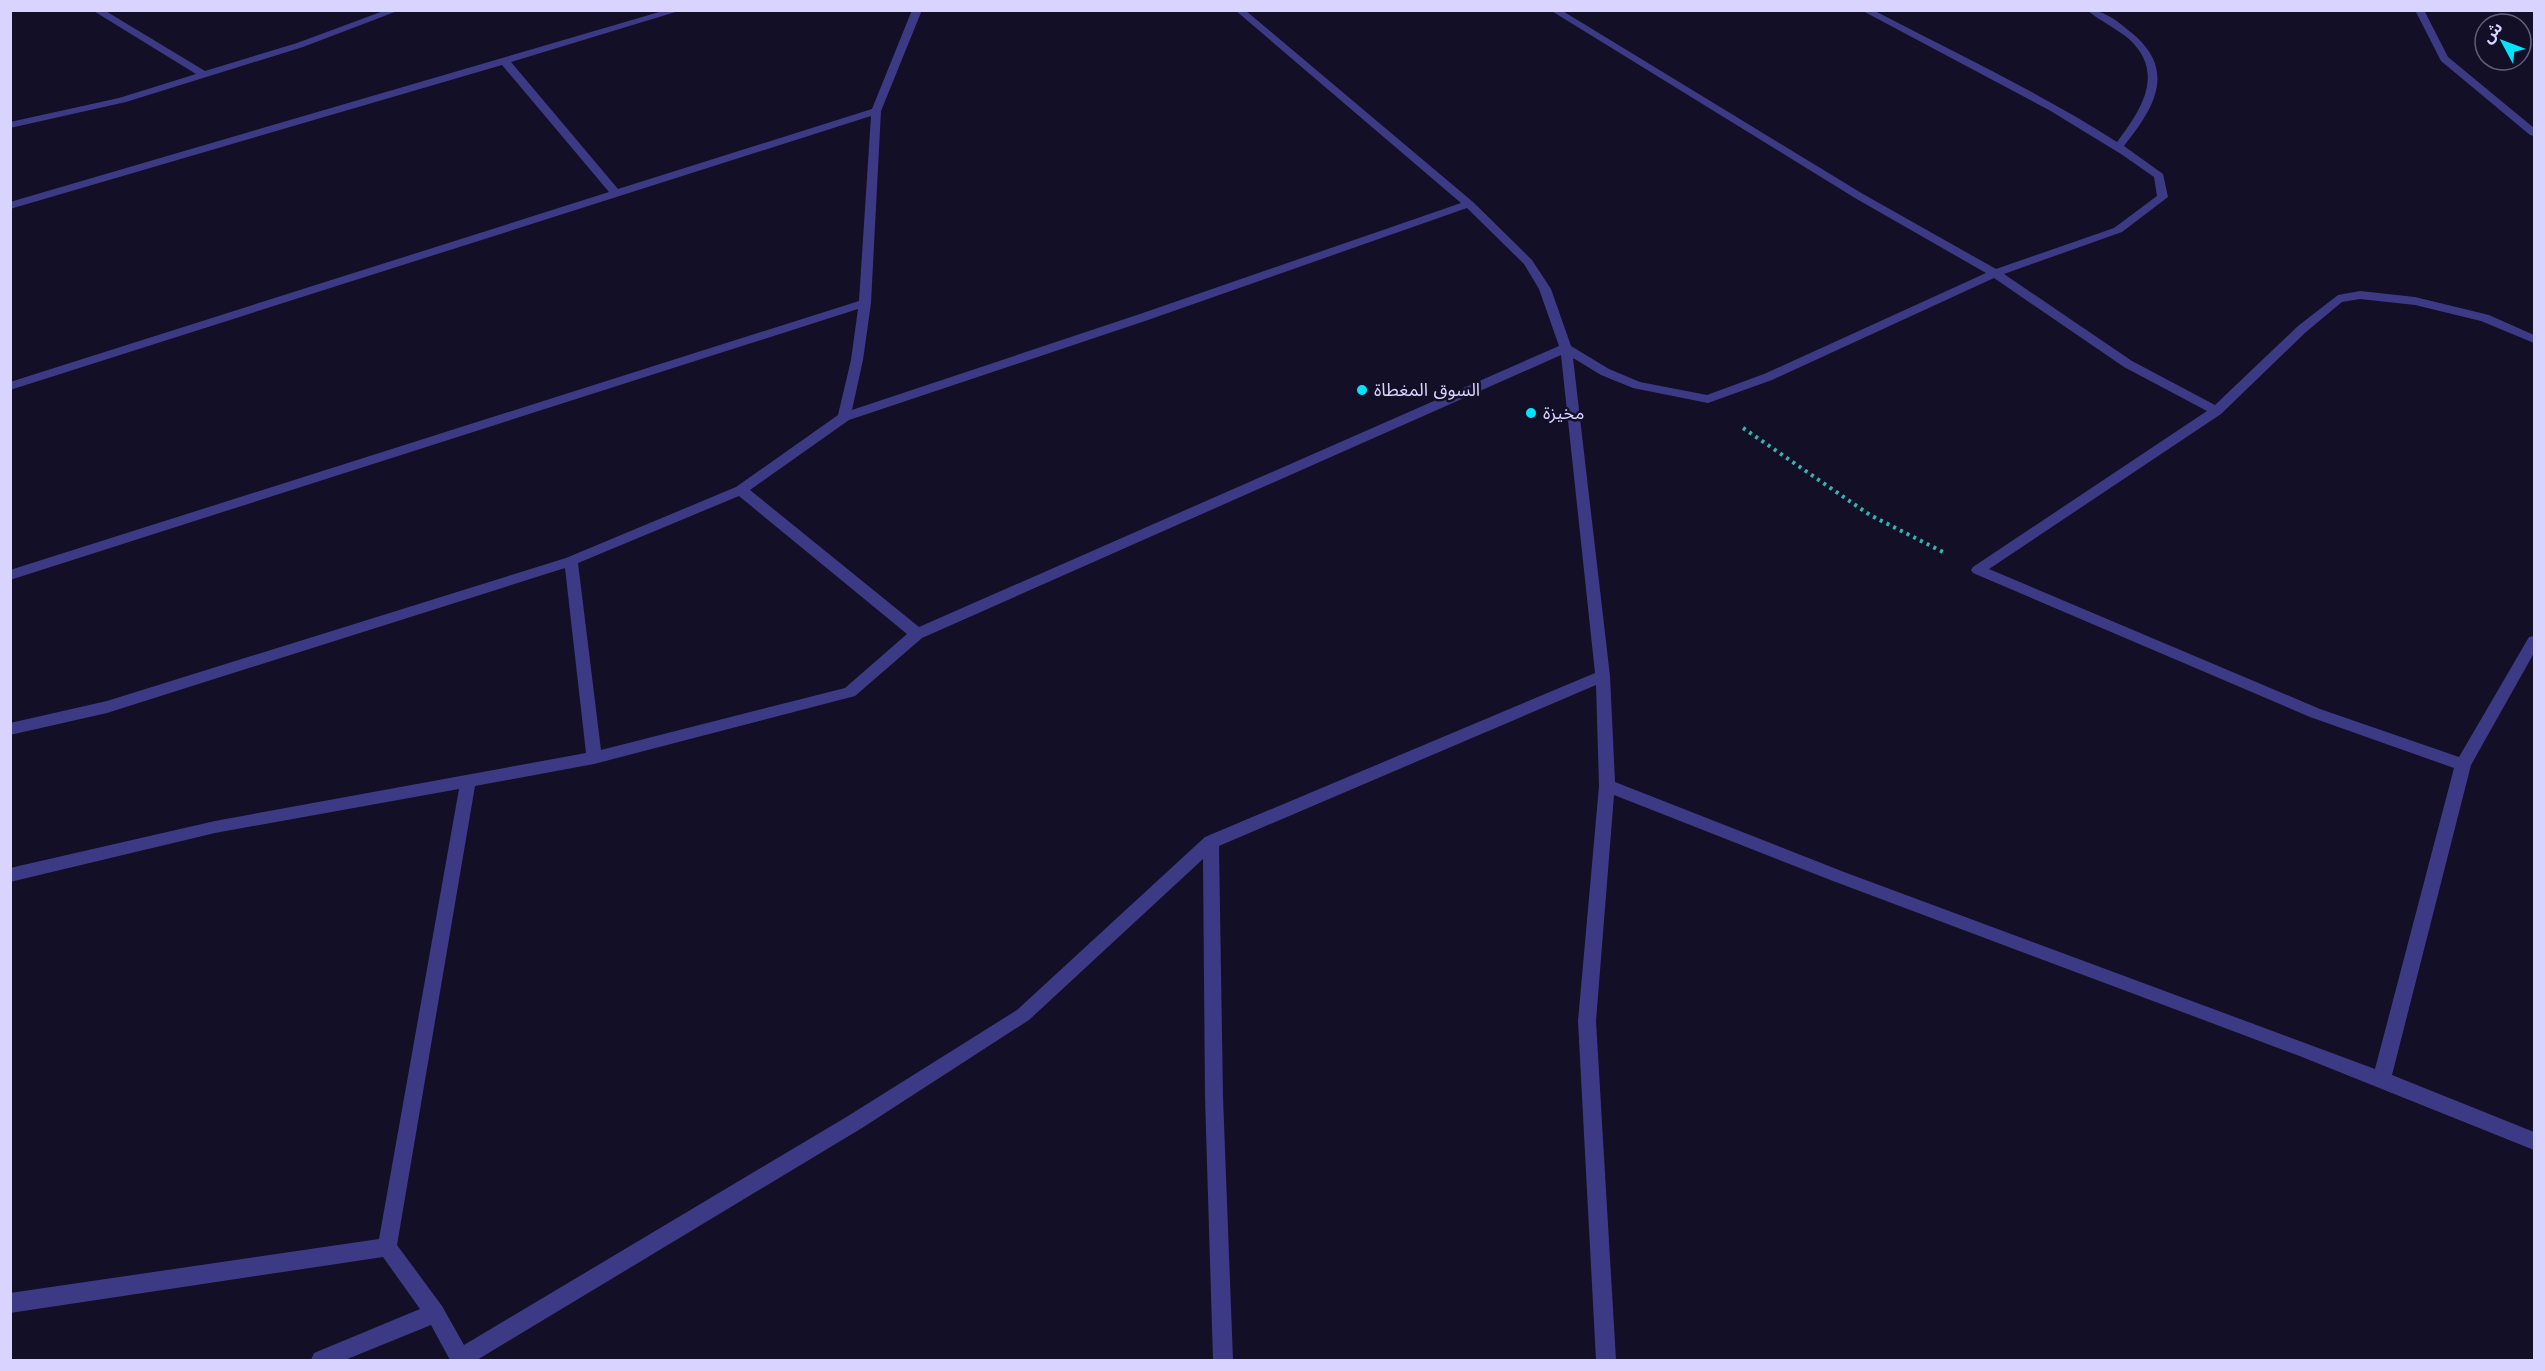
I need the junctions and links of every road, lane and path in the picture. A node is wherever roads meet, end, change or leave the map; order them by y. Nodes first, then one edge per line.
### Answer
1 (96, 10) edge
2 (396, 10) edge
3 (678, 10) edge
4 (917, 10) edge
5 (1239, 10) edge
6 (1554, 10) edge
7 (1865, 10) edge
8 (2091, 10) edge
9 (2419, 10) edge
10 (506, 63) junction
11 (205, 75) junction
12 (876, 111) junction
13 (10, 125) edge
14 (2535, 132) edge
15 (2119, 146) junction
16 (616, 194) junction
17 (1469, 204) junction
18 (10, 206) edge
19 (1995, 273) junction
20 (865, 303) junction
21 (2535, 339) edge
22 (1566, 348) junction
23 (10, 386) edge
24 (1708, 399) junction
25 (2216, 411) junction
26 (844, 417) junction
27 (741, 490) junction
28 (571, 561) junction
29 (1978, 570) junction
30 (10, 575) edge
31 (917, 634) junction
32 (2535, 641) edge
33 (2530, 661) edge
34 (1603, 676) junction
35 (10, 729) edge
36 (594, 758) junction
37 (2463, 765) junction
38 (468, 782) junction
39 (1607, 786) junction
40 (1210, 842) junction
41 (10, 875) edge
42 (2382, 1077) junction
43 (2535, 1141) edge
44 (387, 1247) junction
45 (10, 1303) edge
46 (435, 1313) junction
47 (321, 1360) edge
48 (460, 1360) edge
49 (1223, 1360) edge
50 (1606, 1360) edge

1 - 11 street
2 - 11 street
3 - 10 street
4 - 12 street
5 - 17 street
6 - 19 street
7 - 15 street
8 - 15 street
9 - 14 street
10 - 16 street
10 - 18 street
11 - 13 street
12 - 16 street
12 - 20 street
15 - 19 street
16 - 23 street
17 - 22 street
17 - 26 street
19 - 24 street
19 - 25 street
20 - 26 street
20 - 30 street
21 - 25 street
22 - 24 street
22 - 31 street
22 - 34 street
24 - 29 path
25 - 29 street
26 - 27 street
27 - 28 street
27 - 31 street
28 - 35 street
28 - 36 street
29 - 37 street
31 - 36 street
32 - 33 street
33 - 37 street
34 - 39 street
34 - 40 street
36 - 38 street
37 - 42 street
38 - 41 street
38 - 44 street
39 - 42 street
39 - 50 street
40 - 48 street
40 - 49 street
42 - 43 street
44 - 45 street
44 - 46 street
46 - 47 street
46 - 48 street

